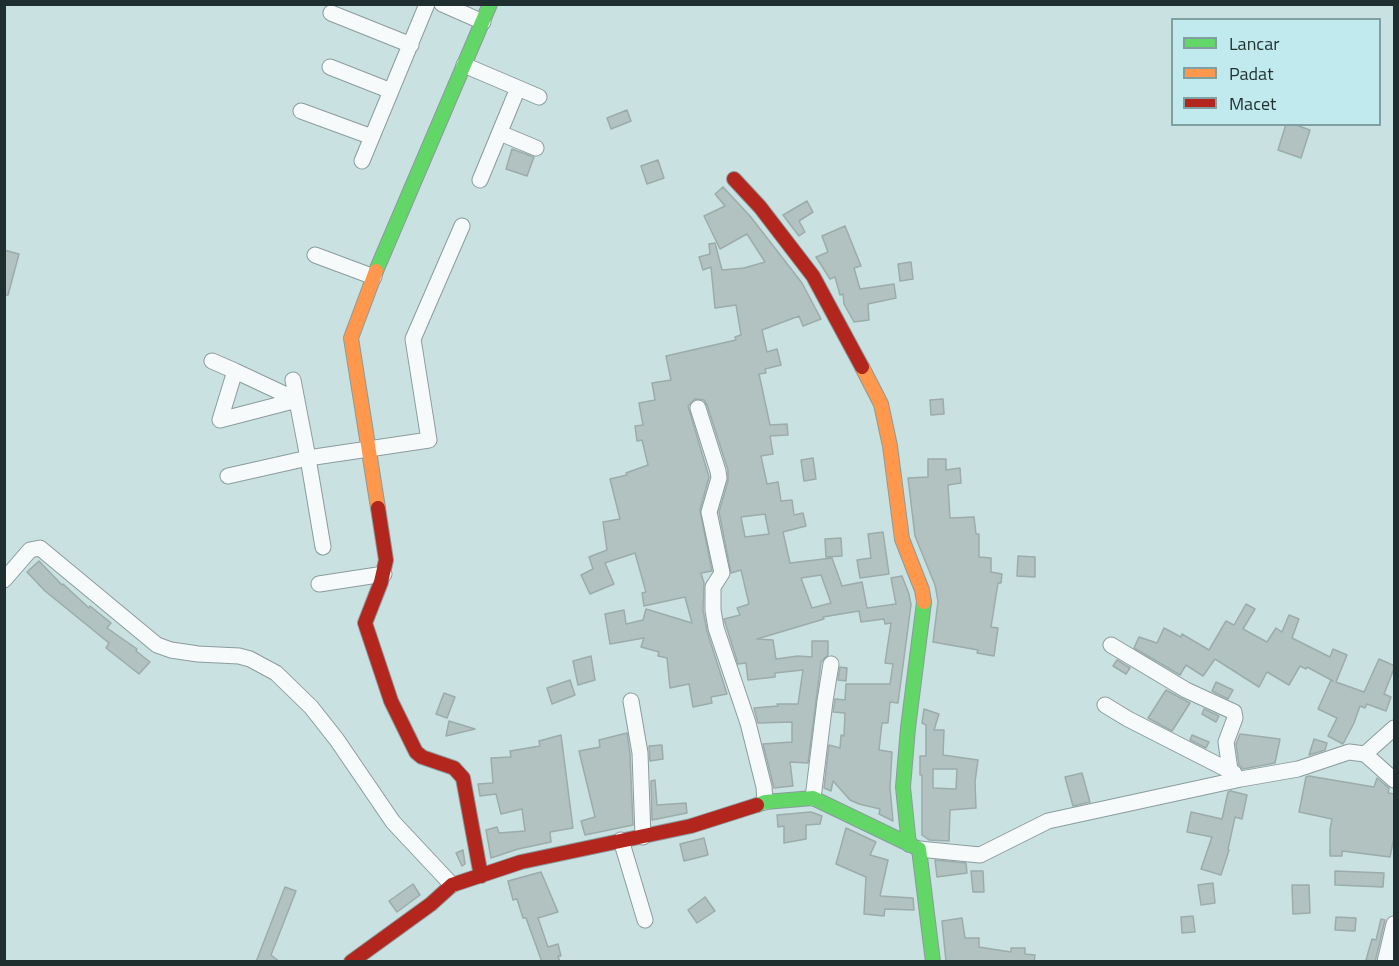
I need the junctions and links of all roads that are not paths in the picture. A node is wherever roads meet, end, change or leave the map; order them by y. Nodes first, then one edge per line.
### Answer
1 (427, 4) edge
2 (442, 4) edge
3 (490, 4) edge
4 (331, 13) dead end
5 (483, 21) junction
6 (411, 45) junction
7 (465, 65) junction
8 (330, 67) dead end
9 (518, 88) junction
10 (391, 91) junction
11 (539, 97) dead end
12 (302, 111) dead end
13 (500, 133) junction
14 (372, 137) junction
15 (536, 148) dead end
16 (362, 161) dead end
17 (734, 179) dead end
18 (480, 180) dead end
19 (462, 226) dead end
20 (315, 255) dead end
21 (374, 277) junction
22 (212, 361) dead end
23 (235, 371) junction
24 (293, 380) dead end
25 (297, 400) junction
26 (698, 408) dead end
27 (369, 449) junction
28 (308, 458) junction
29 (228, 476) dead end
30 (323, 547) dead end
31 (384, 574) junction
32 (4, 580) edge
33 (319, 584) dead end
34 (1111, 645) dead end
35 (831, 664) dead end
36 (631, 701) dead end
37 (1105, 705) dead end
38 (1395, 728) edge
39 (1365, 754) junction
40 (1235, 774) junction
41 (1395, 780) edge
42 (813, 798) junction
43 (765, 801) junction
44 (644, 837) junction
45 (621, 840) junction
46 (914, 847) junction
47 (481, 876) junction
48 (452, 885) junction
49 (645, 920) dead end
50 (1395, 924) edge
51 (351, 962) edge
52 (933, 962) edge
53 (1385, 962) edge

1 - 6 street
2 - 5 street
3 - 5 street
4 - 6 street
5 - 7 street
6 - 10 street
7 - 9 street
7 - 21 street
8 - 10 street
9 - 11 street
9 - 13 street
10 - 14 street
12 - 14 street
13 - 15 street
13 - 18 street
14 - 16 street
17 - 46 street
19 - 27 street
20 - 21 street
21 - 27 street
22 - 23 street
23 - 25 street
23 - 25 street
24 - 25 street
25 - 28 street
26 - 43 street
27 - 28 street
27 - 31 street
28 - 29 street
28 - 30 street
31 - 33 street
31 - 47 street
32 - 48 street
34 - 40 street
35 - 42 street
36 - 44 street
37 - 40 street
38 - 39 street
39 - 40 street
39 - 41 street
40 - 46 street
42 - 43 street
42 - 46 street
43 - 44 street
44 - 45 street
45 - 47 street
45 - 49 street
46 - 52 street
47 - 48 street
48 - 51 street
50 - 53 street

